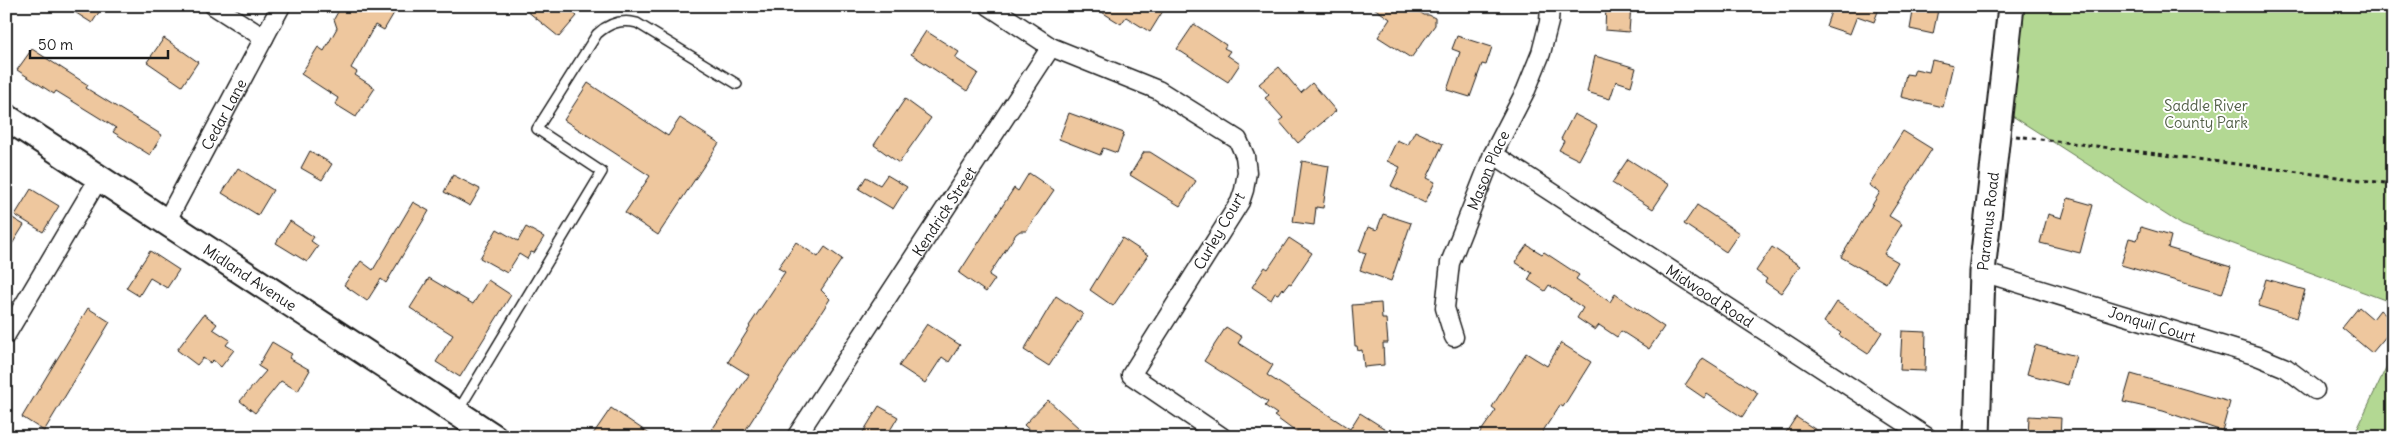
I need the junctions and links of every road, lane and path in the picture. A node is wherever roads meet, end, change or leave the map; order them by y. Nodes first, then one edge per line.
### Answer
1 (214, 6) edge
2 (281, 6) edge
3 (989, 6) edge
4 (1550, 6) edge
5 (2011, 6) edge
6 (264, 38) junction
7 (1051, 47) junction
8 (737, 84) dead end
9 (6, 117) edge
10 (1997, 134) junction
11 (1493, 154) junction
12 (99, 178) junction
13 (2393, 184) edge
14 (166, 222) junction
15 (1982, 272) junction
16 (6, 335) edge
17 (1454, 337) dead end
18 (2314, 390) dead end
19 (457, 412) junction
20 (494, 437) edge
21 (796, 437) edge
22 (1222, 437) edge
23 (1927, 437) edge
24 (1977, 437) edge

1 - 6 street
2 - 6 street, Cedar Lane
3 - 7 street
4 - 11 street, Mason Place
5 - 10 street, Paramus Road
6 - 14 street, Cedar Lane
7 - 21 street, Kendrick Street
7 - 22 street, Curley Court
8 - 19 lane
9 - 12 street, Midland Avenue
10 - 13 path
10 - 15 street, Paramus Road
11 - 17 street, Mason Place
11 - 23 street, Midwood Road
12 - 14 street, Midland Avenue
12 - 16 street
14 - 19 street, Midland Avenue
15 - 18 street, Jonquil Court
15 - 24 street, Paramus Road
19 - 20 street, Midland Avenue

